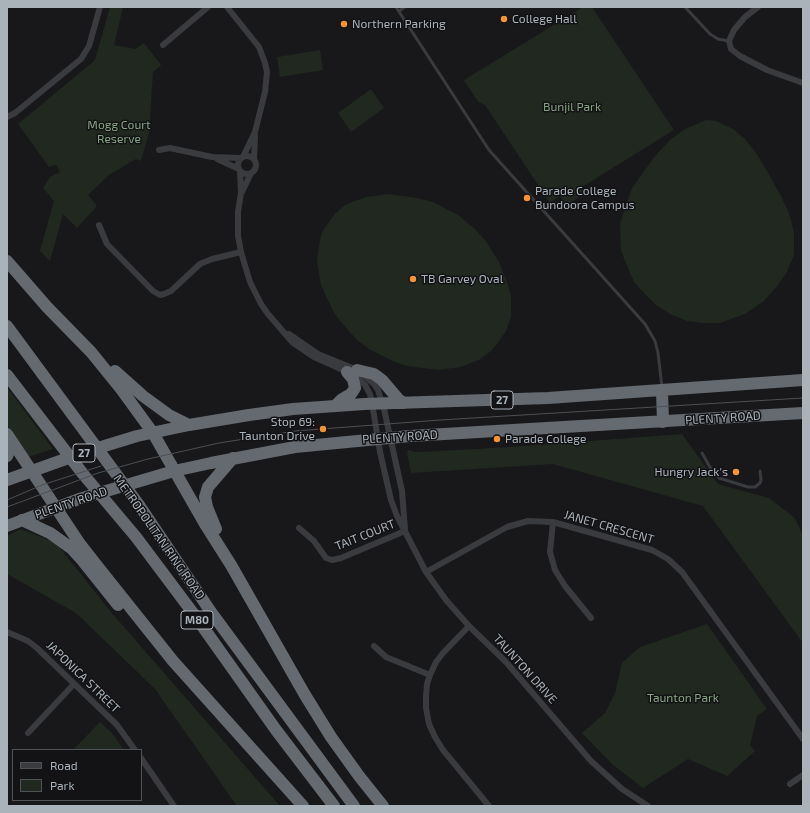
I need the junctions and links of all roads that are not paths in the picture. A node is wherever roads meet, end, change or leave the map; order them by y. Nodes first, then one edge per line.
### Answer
1 (100, 7) edge
2 (208, 7) edge
3 (227, 7) edge
4 (396, 7) edge
5 (405, 7) edge
6 (685, 7) edge
7 (758, 7) edge
8 (399, 11) junction
9 (729, 41) junction
10 (163, 45) dead end
11 (803, 83) edge
12 (7, 117) edge
13 (255, 132) junction
14 (159, 150) dead end
15 (212, 157) junction
16 (242, 158) junction
17 (254, 159) junction
18 (239, 170) junction
19 (251, 174) junction
20 (241, 193) junction
21 (99, 225) dead end
22 (241, 252) junction
23 (7, 261) edge
24 (47, 307) junction
25 (7, 326) edge
26 (280, 328) junction
27 (352, 371) junction
28 (7, 375) edge
29 (803, 380) edge
30 (662, 391) junction
31 (377, 403) junction
32 (404, 403) junction
33 (335, 406) junction
34 (803, 413) edge
35 (663, 422) junction
36 (189, 425) junction
37 (153, 433) junction
38 (384, 438) junction
39 (10, 439) edge
40 (702, 453) dead end
41 (7, 456) edge
42 (233, 458) junction
43 (28, 465) junction
44 (760, 471) dead end
45 (178, 476) junction
46 (7, 480) edge
47 (59, 512) junction
48 (22, 520) junction
49 (553, 522) junction
50 (7, 526) edge
51 (299, 528) dead end
52 (405, 531) junction
53 (231, 565) junction
54 (426, 572) junction
55 (591, 618) dead end
56 (469, 626) junction
57 (7, 632) edge
58 (374, 646) dead end
59 (173, 661) junction
60 (430, 675) junction
61 (74, 684) junction
62 (28, 733) dead end
63 (803, 739) edge
64 (134, 749) edge
65 (142, 759) edge
66 (803, 775) edge
67 (790, 784) dead end
68 (174, 806) edge
69 (303, 806) edge
70 (334, 806) edge
71 (354, 806) edge
72 (383, 806) edge
73 (490, 806) edge
74 (648, 806) edge

1 - 12 street
2 - 10 street
3 - 13 street
4 - 8 lane
5 - 8 lane
6 - 9 lane
7 - 9 street
8 - 30 lane
9 - 11 street
13 - 16 street
13 - 17 street
14 - 15 street
15 - 16 street
15 - 18 street
16 - 17 street
16 - 18 street
17 - 19 street
18 - 19 street
18 - 20 street
19 - 20 street
20 - 22 street
21 - 22 street
22 - 26 street
23 - 24 highway
24 - 36 highway
24 - 37 highway
25 - 71 highway, METROPOLITAN RING ROAD / M80
26 - 27 street
26 - 27 street
27 - 31 street
27 - 31 street
27 - 32 highway
27 - 33 highway
28 - 70 highway, METROPOLITAN RING ROAD / M80
29 - 30 highway, 27
30 - 32 highway, 27
30 - 35 highway
31 - 32 highway, 27
31 - 33 highway, 27
31 - 38 street
31 - 38 street
33 - 36 highway, 27
34 - 35 highway, PLENTY ROAD
35 - 38 highway, PLENTY ROAD
36 - 37 highway, 27
37 - 43 highway, 27
37 - 45 highway
38 - 42 highway, PLENTY ROAD
38 - 52 street, TAUNTON DRIVE
38 - 52 street, TAUNTON DRIVE
39 - 41 highway
39 - 43 highway
40 - 44 lane
42 - 45 highway, PLENTY ROAD
42 - 53 highway
43 - 46 highway, 27
43 - 47 highway
45 - 47 highway, PLENTY ROAD
45 - 53 highway
47 - 48 highway, PLENTY ROAD
47 - 59 highway
48 - 50 highway, PLENTY ROAD
48 - 59 highway
49 - 54 street, JANET CRESCENT
49 - 55 street
49 - 63 street, JANET CRESCENT
51 - 52 street, TAIT COURT
52 - 54 street, TAUNTON DRIVE
53 - 72 highway
54 - 56 street, TAUNTON DRIVE
56 - 60 street
56 - 74 street, TAUNTON DRIVE
57 - 61 street, JAPONICA STREET
58 - 60 street
59 - 69 highway
60 - 73 street
61 - 62 street
61 - 64 street, JAPONICA STREET
65 - 68 street
66 - 67 street

